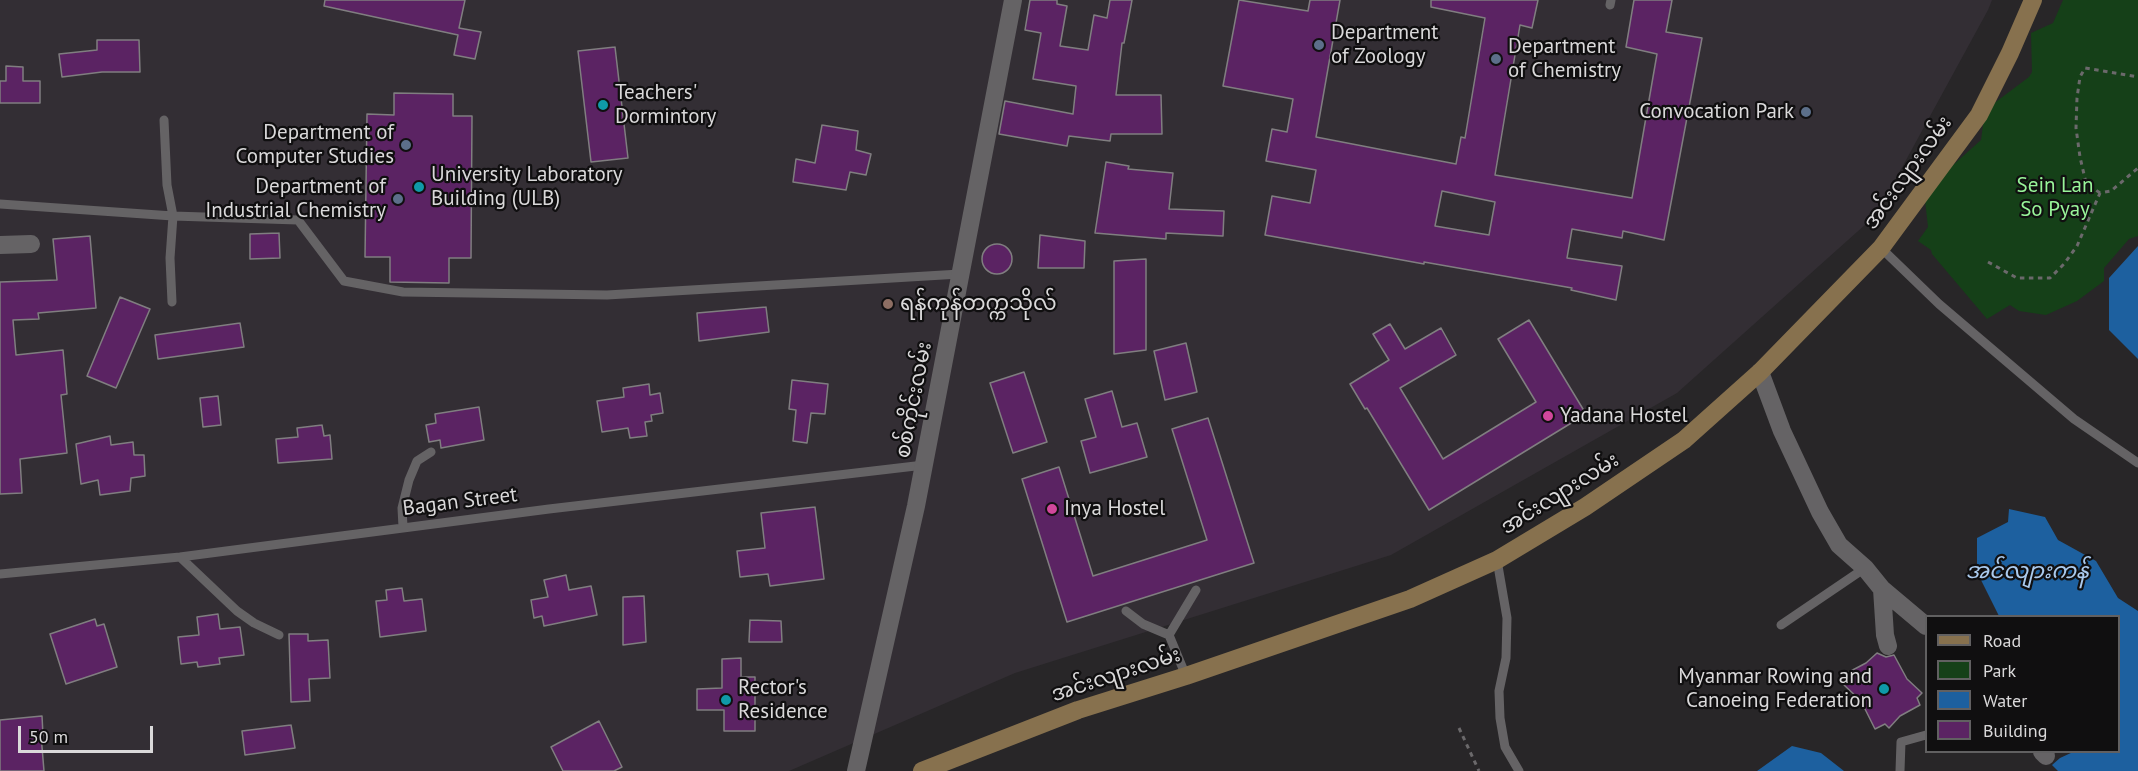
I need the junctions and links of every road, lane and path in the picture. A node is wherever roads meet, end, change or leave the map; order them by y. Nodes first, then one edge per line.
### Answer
1 (1012, 0) edge
2 (2032, 0) edge
3 (2138, 77) edge
4 (164, 120) dead end
5 (2138, 168) edge
6 (2100, 194) junction
7 (0, 204) edge
8 (173, 216) junction
9 (31, 244) dead end
10 (0, 245) edge
11 (1881, 248) junction
12 (1988, 262) dead end
13 (960, 274) junction
14 (172, 302) dead end
15 (1760, 372) junction
16 (431, 452) dead end
17 (2138, 463) edge
18 (924, 465) junction
19 (403, 527) junction
20 (180, 557) junction
21 (1497, 560) junction
22 (1865, 568) junction
23 (0, 574) edge
24 (1882, 589) junction
25 (1196, 590) dead end
26 (1126, 611) dead end
27 (1780, 625) dead end
28 (1925, 625) edge
29 (279, 634) dead end
30 (1169, 635) junction
31 (1888, 646) dead end
32 (1186, 676) junction
33 (1459, 728) dead end
34 (1925, 735) edge
35 (856, 771) edge
36 (922, 771) edge
37 (1479, 771) edge
38 (1519, 771) edge
39 (1900, 771) edge

1 - 13 street, စစ်ကိုင်းလမ်း
2 - 11 main road, အင်းလျားလမ်း
3 - 6 path
4 - 8 lane
5 - 6 path
6 - 12 path
7 - 8 lane
8 - 13 lane
8 - 14 lane
9 - 10 street
11 - 15 main road, အင်းလျားလမ်း
11 - 17 lane
13 - 18 street, စစ်ကိုင်းလမ်း
15 - 21 main road, အင်းလျားလမ်း
15 - 22 street
16 - 19 lane
18 - 19 lane, Bagan Street
18 - 35 street, စစ်ကိုင်းလမ်း
19 - 20 lane, Bagan Street
20 - 23 lane, Bagan Street
20 - 29 lane
21 - 32 main road, အင်းလျားလမ်း
21 - 38 lane
22 - 24 street
22 - 27 lane
24 - 28 street
24 - 31 street
25 - 30 lane
26 - 30 lane
30 - 32 lane
32 - 36 main road, အင်းလျားလမ်း
33 - 37 path
34 - 39 lane

